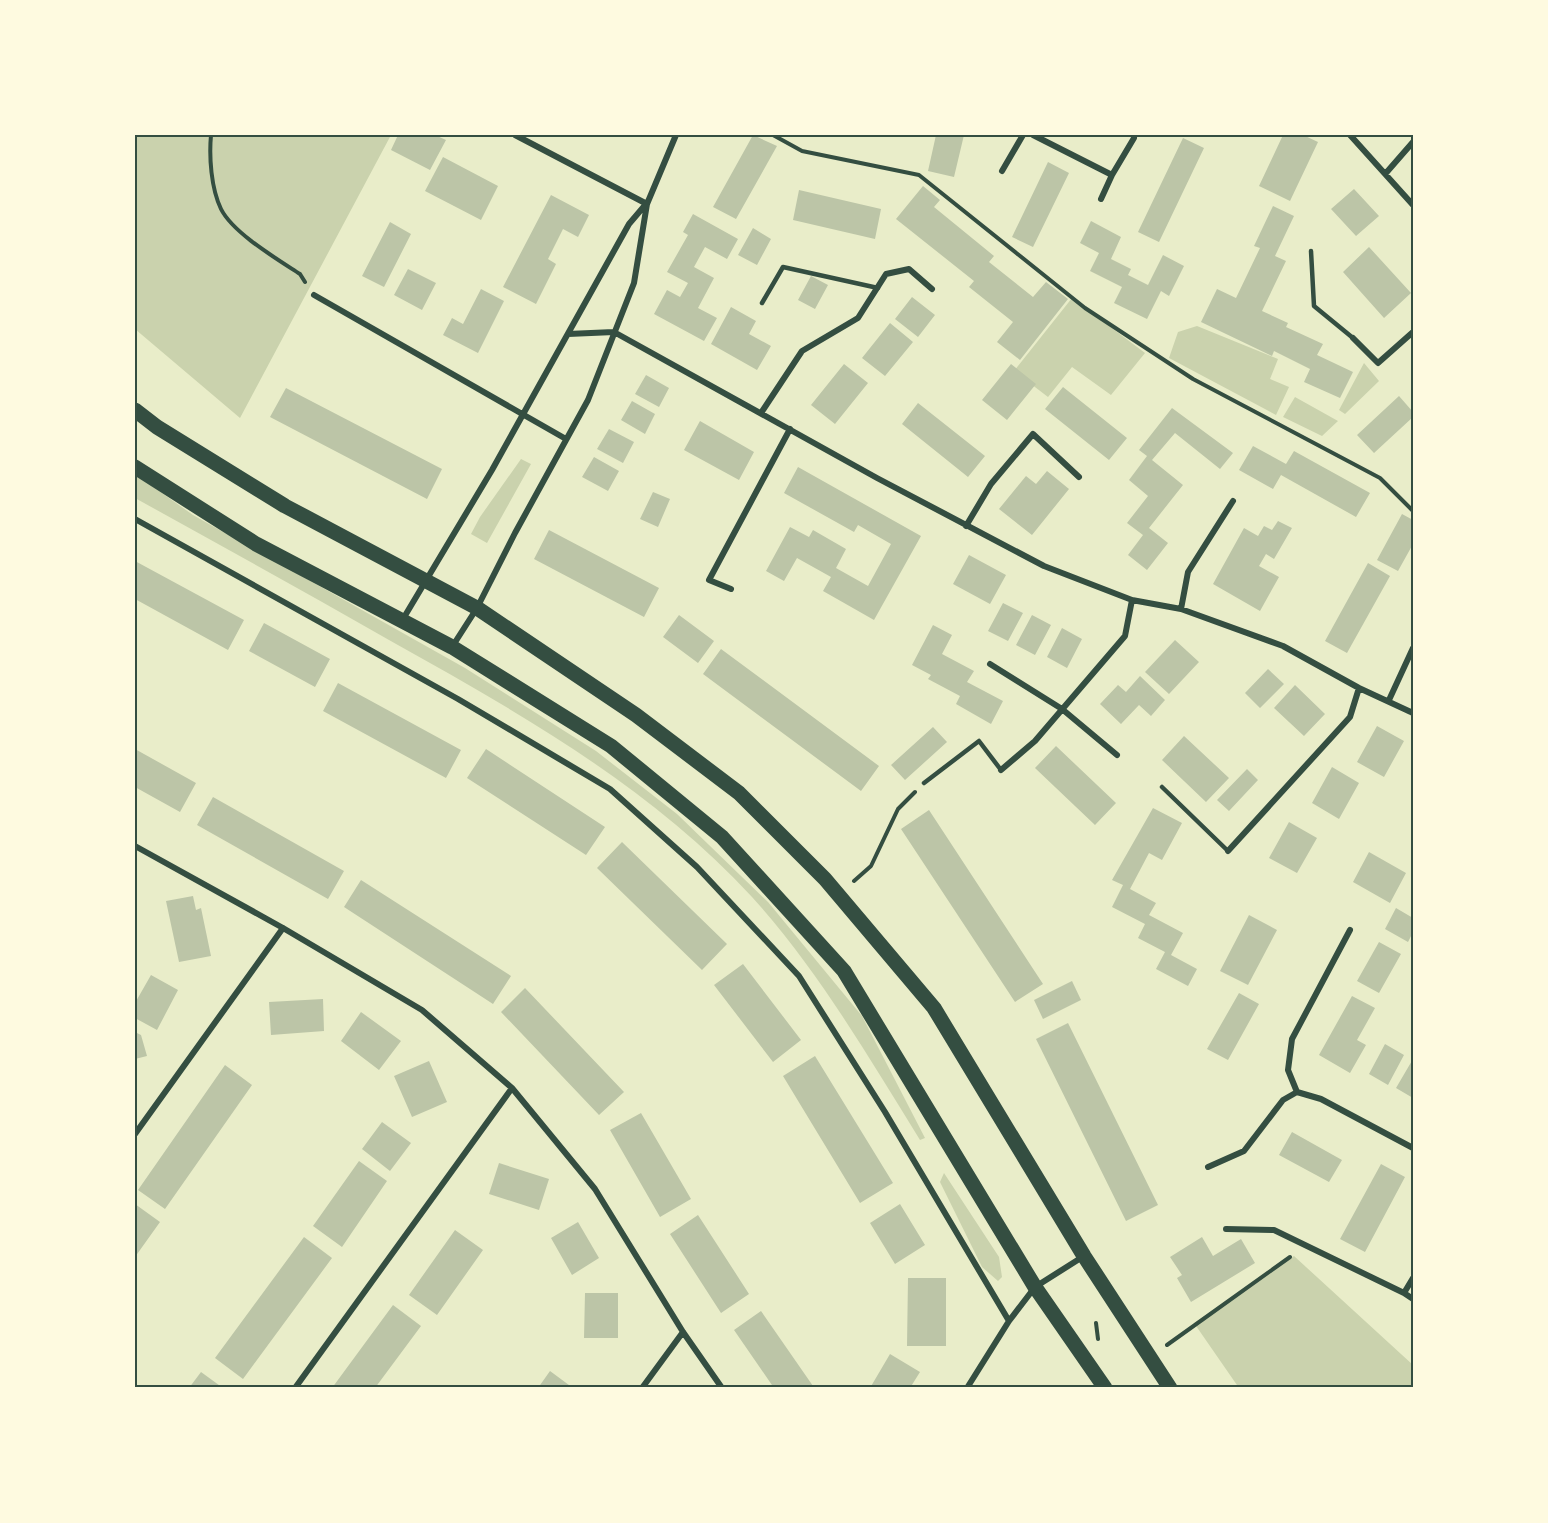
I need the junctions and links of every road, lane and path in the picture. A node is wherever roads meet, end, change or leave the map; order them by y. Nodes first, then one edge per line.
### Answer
1 (211, 135) edge
2 (515, 135) edge
3 (676, 135) edge
4 (773, 135) edge
5 (1023, 135) edge
6 (1033, 135) edge
7 (1350, 135) edge
8 (1134, 138) dead end
9 (1413, 142) edge
10 (1002, 171) dead end
11 (1386, 173) junction
12 (1112, 175) junction
13 (1101, 199) dead end
14 (647, 204) junction
15 (1413, 205) edge
16 (1311, 251) dead end
17 (878, 288) junction
18 (932, 290) dead end
19 (314, 296) joint
20 (762, 303) dead end
21 (614, 332) junction
22 (1413, 332) edge
23 (568, 334) junction
24 (1353, 338) joint
25 (135, 410) edge
26 (761, 413) junction
27 (523, 414) junction
28 (790, 429) junction
29 (566, 439) junction
30 (135, 467) edge
31 (1079, 477) dead end
32 (1233, 501) dead end
33 (1413, 511) edge
34 (135, 519) edge
35 (966, 526) junction
36 (424, 580) junction
37 (731, 589) dead end
38 (1132, 600) junction
39 (477, 608) junction
40 (1181, 609) junction
41 (402, 622) junction
42 (452, 647) junction
43 (1413, 648) edge
44 (990, 664) dead end
45 (1359, 688) junction
46 (1389, 700) junction
47 (1062, 709) junction
48 (1413, 713) edge
49 (1117, 755) dead end
50 (1001, 770) joint
51 (924, 783) joint
52 (1162, 787) dead end
53 (135, 846) edge
54 (1228, 851) joint
55 (838, 895) junction
56 (283, 928) junction
57 (1350, 930) dead end
58 (512, 1088) junction
59 (1297, 1092) junction
60 (135, 1134) edge
61 (1413, 1148) edge
62 (1208, 1167) dead end
63 (1226, 1229) dead end
64 (1305, 1245) junction
65 (1084, 1256) junction
66 (1413, 1278) edge
67 (1035, 1287) junction
68 (1404, 1293) junction
69 (1413, 1299) edge
70 (1009, 1321) junction
71 (1096, 1323) dead end
72 (683, 1332) junction
73 (1098, 1339) dead end
74 (1149, 1357) junction
75 (295, 1388) edge
76 (642, 1388) edge
77 (722, 1388) edge
78 (967, 1388) edge
79 (1105, 1388) edge
80 (1170, 1388) edge

1 - 19 path
2 - 14 street
3 - 14 street
4 - 33 path
5 - 10 street
6 - 12 street
7 - 11 street
8 - 12 street
9 - 11 street
11 - 15 street
12 - 13 street
14 - 21 street
14 - 23 street
16 - 24 lane
17 - 18 street
17 - 20 lane
17 - 26 street
19 - 27 street
21 - 23 street
21 - 26 street
21 - 29 street
22 - 24 street
23 - 27 street
25 - 36 main road
26 - 28 street
27 - 29 street
27 - 36 street
28 - 35 street
28 - 37 street
29 - 39 street
30 - 41 main road
31 - 35 street
32 - 40 street
34 - 70 street
35 - 38 street
36 - 39 main road
36 - 41 street
38 - 40 street
38 - 47 street
39 - 42 street
39 - 55 main road
40 - 45 street
41 - 42 main road
42 - 67 main road
43 - 46 street
44 - 47 street
45 - 46 street
45 - 54 street
46 - 48 street
47 - 49 street
47 - 50 street
50 - 51 lane
51 - 55 path
52 - 54 lane
53 - 56 street
55 - 65 main road
56 - 58 street
56 - 60 street
57 - 59 street
58 - 72 street
58 - 75 street
59 - 61 street
59 - 62 street
63 - 64 street
64 - 68 street
64 - 74 path
65 - 67 street
65 - 74 main road
66 - 68 street
67 - 70 street
67 - 79 main road
68 - 69 street
70 - 78 street
71 - 73 path
72 - 76 street
72 - 77 street
74 - 80 main road

